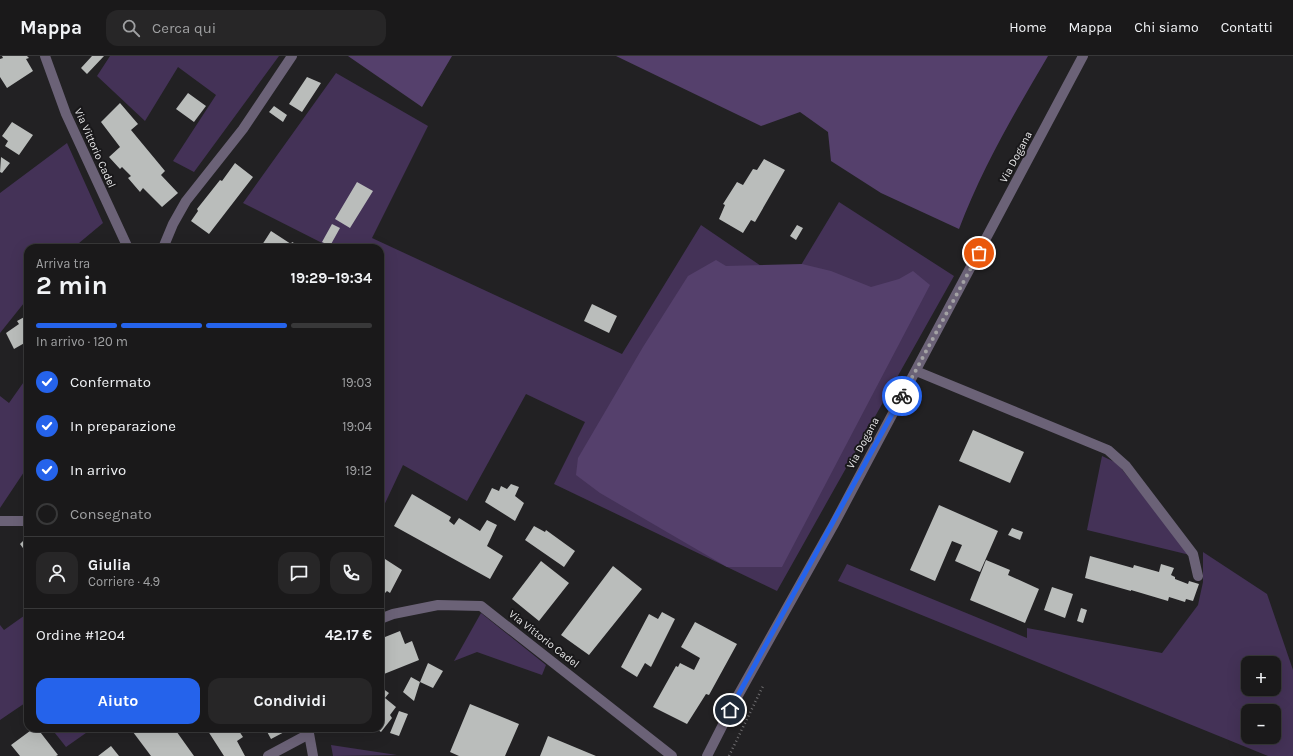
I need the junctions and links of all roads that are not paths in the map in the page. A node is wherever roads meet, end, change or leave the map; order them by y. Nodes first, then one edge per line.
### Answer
1 (45, 56) edge
2 (292, 56) edge
3 (1084, 56) edge
4 (126, 244) edge
5 (165, 244) edge
6 (916, 371) junction
7 (0, 521) edge
8 (24, 521) edge
9 (1198, 576) dead end
10 (384, 617) edge
11 (307, 732) edge
12 (309, 732) edge
13 (268, 756) edge
14 (313, 756) edge
15 (672, 756) edge
16 (707, 756) edge

1 - 4 street, Via Vittorio Cadel
2 - 5 street
3 - 6 street, Via Dogana
6 - 9 street
6 - 16 street, Via Dogana
7 - 8 street
10 - 15 street, Via Vittorio Cadel
11 - 13 street
12 - 14 street

